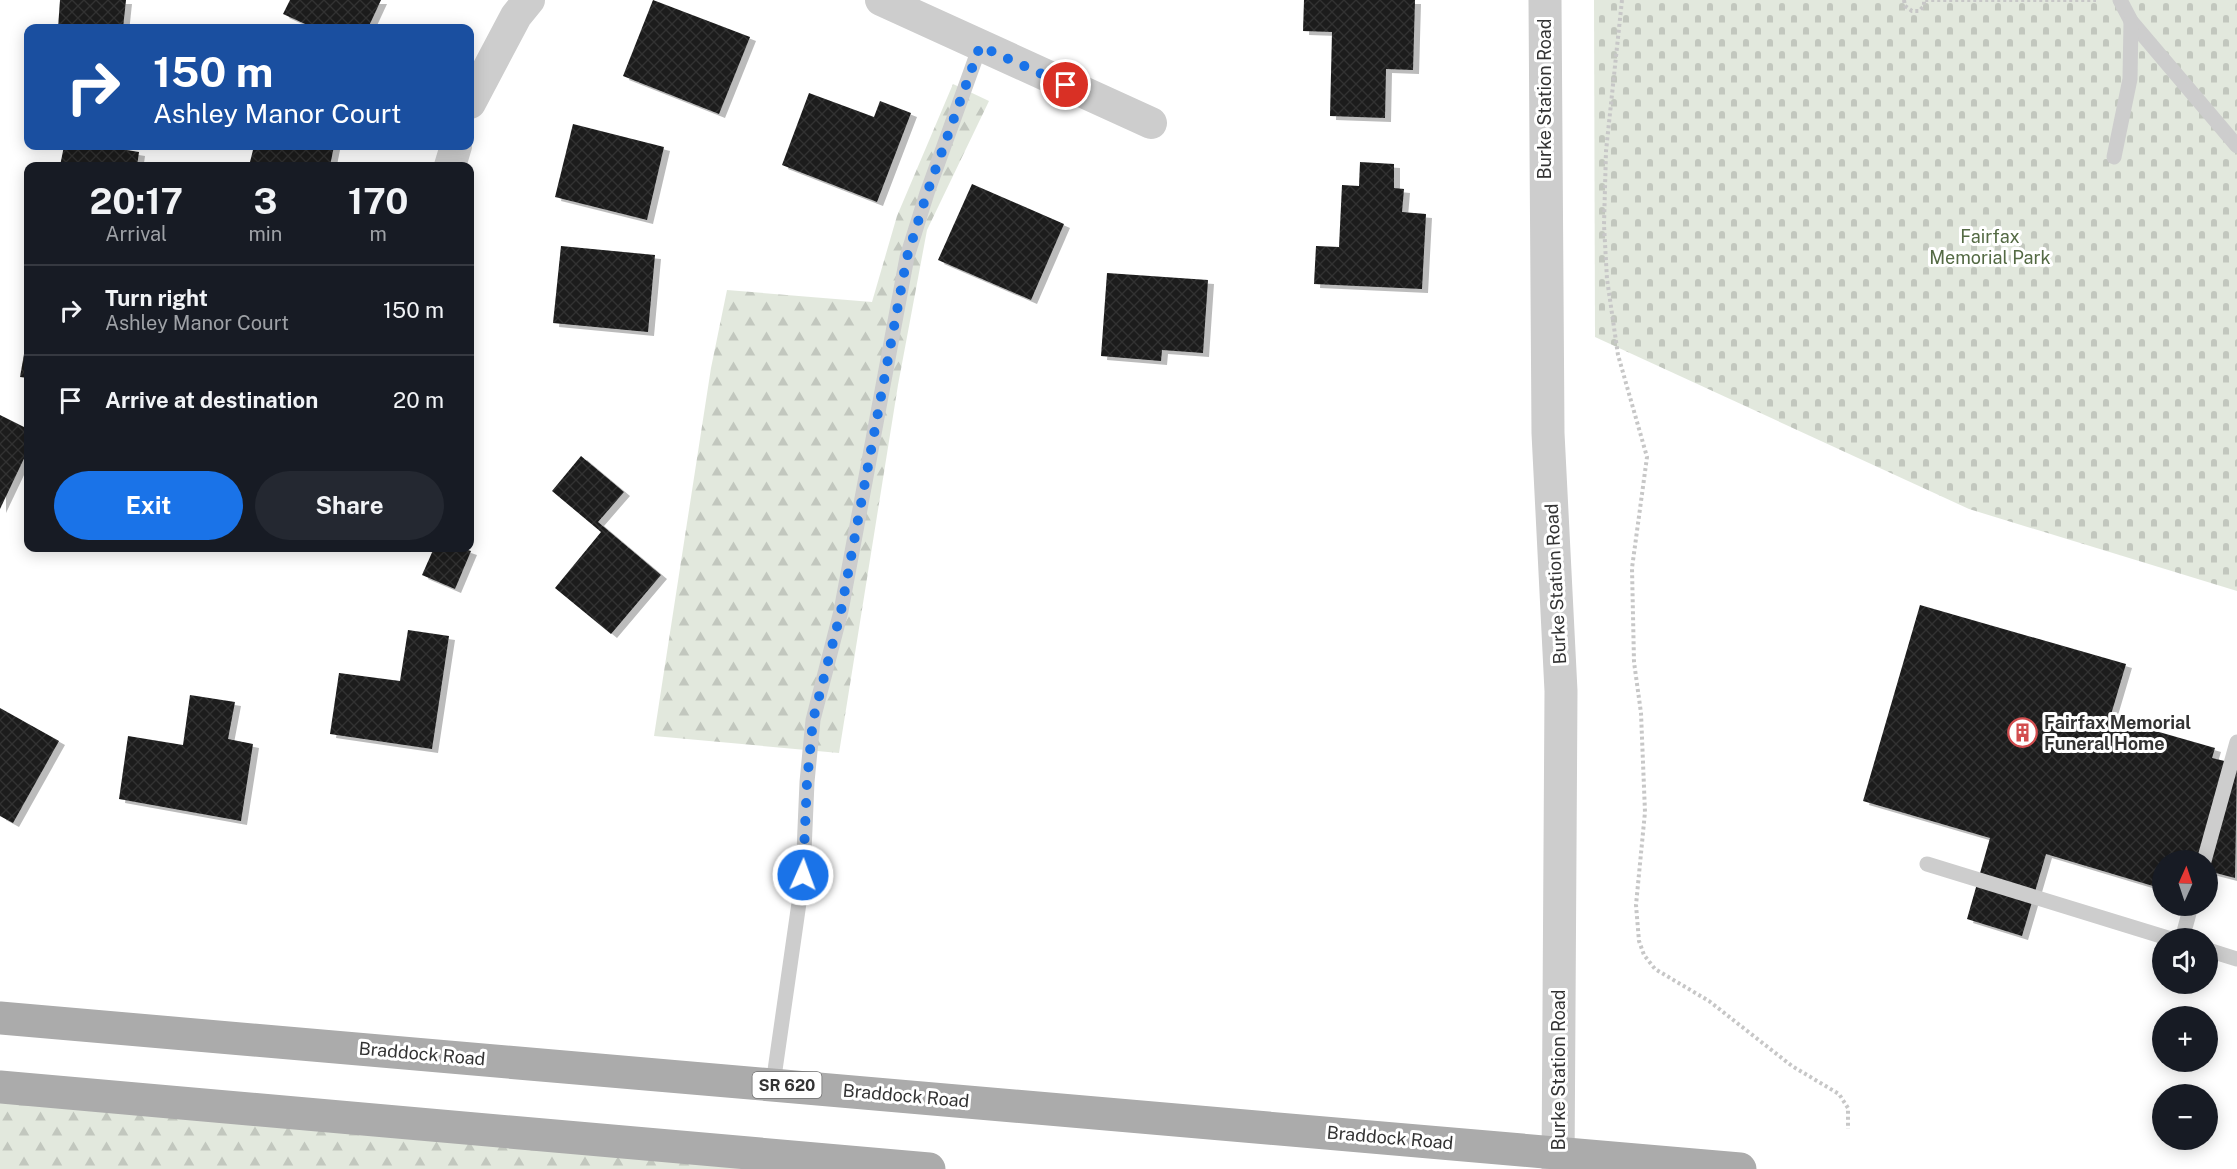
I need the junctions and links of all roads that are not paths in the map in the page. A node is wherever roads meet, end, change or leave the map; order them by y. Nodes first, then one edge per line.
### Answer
1 (529, 0) edge
2 (881, 0) edge
3 (1545, 0) edge
4 (2120, 0) edge
5 (2131, 21) junction
6 (980, 46) junction
7 (474, 95) edge
8 (1151, 123) dead end
9 (2237, 146) edge
10 (2114, 157) dead end
11 (2237, 742) edge
12 (2207, 850) edge
13 (1927, 864) dead end
14 (2152, 933) edge
15 (2218, 953) edge
16 (2237, 959) edge
17 (0, 1018) edge
18 (773, 1084) junction
19 (0, 1087) edge
20 (1558, 1161) edge
21 (929, 1169) edge
22 (1740, 1169) edge

1 - 7 street
2 - 6 street
3 - 20 street, Burke Station Road
4 - 5 lane
5 - 9 lane
5 - 10 lane
6 - 8 street
6 - 18 lane
11 - 12 lane
13 - 14 lane
15 - 16 lane
17 - 18 main road, Braddock Road / SR 620
18 - 20 main road, Braddock Road / SR 620
19 - 21 main road
20 - 22 main road, Braddock Road / SR 620

